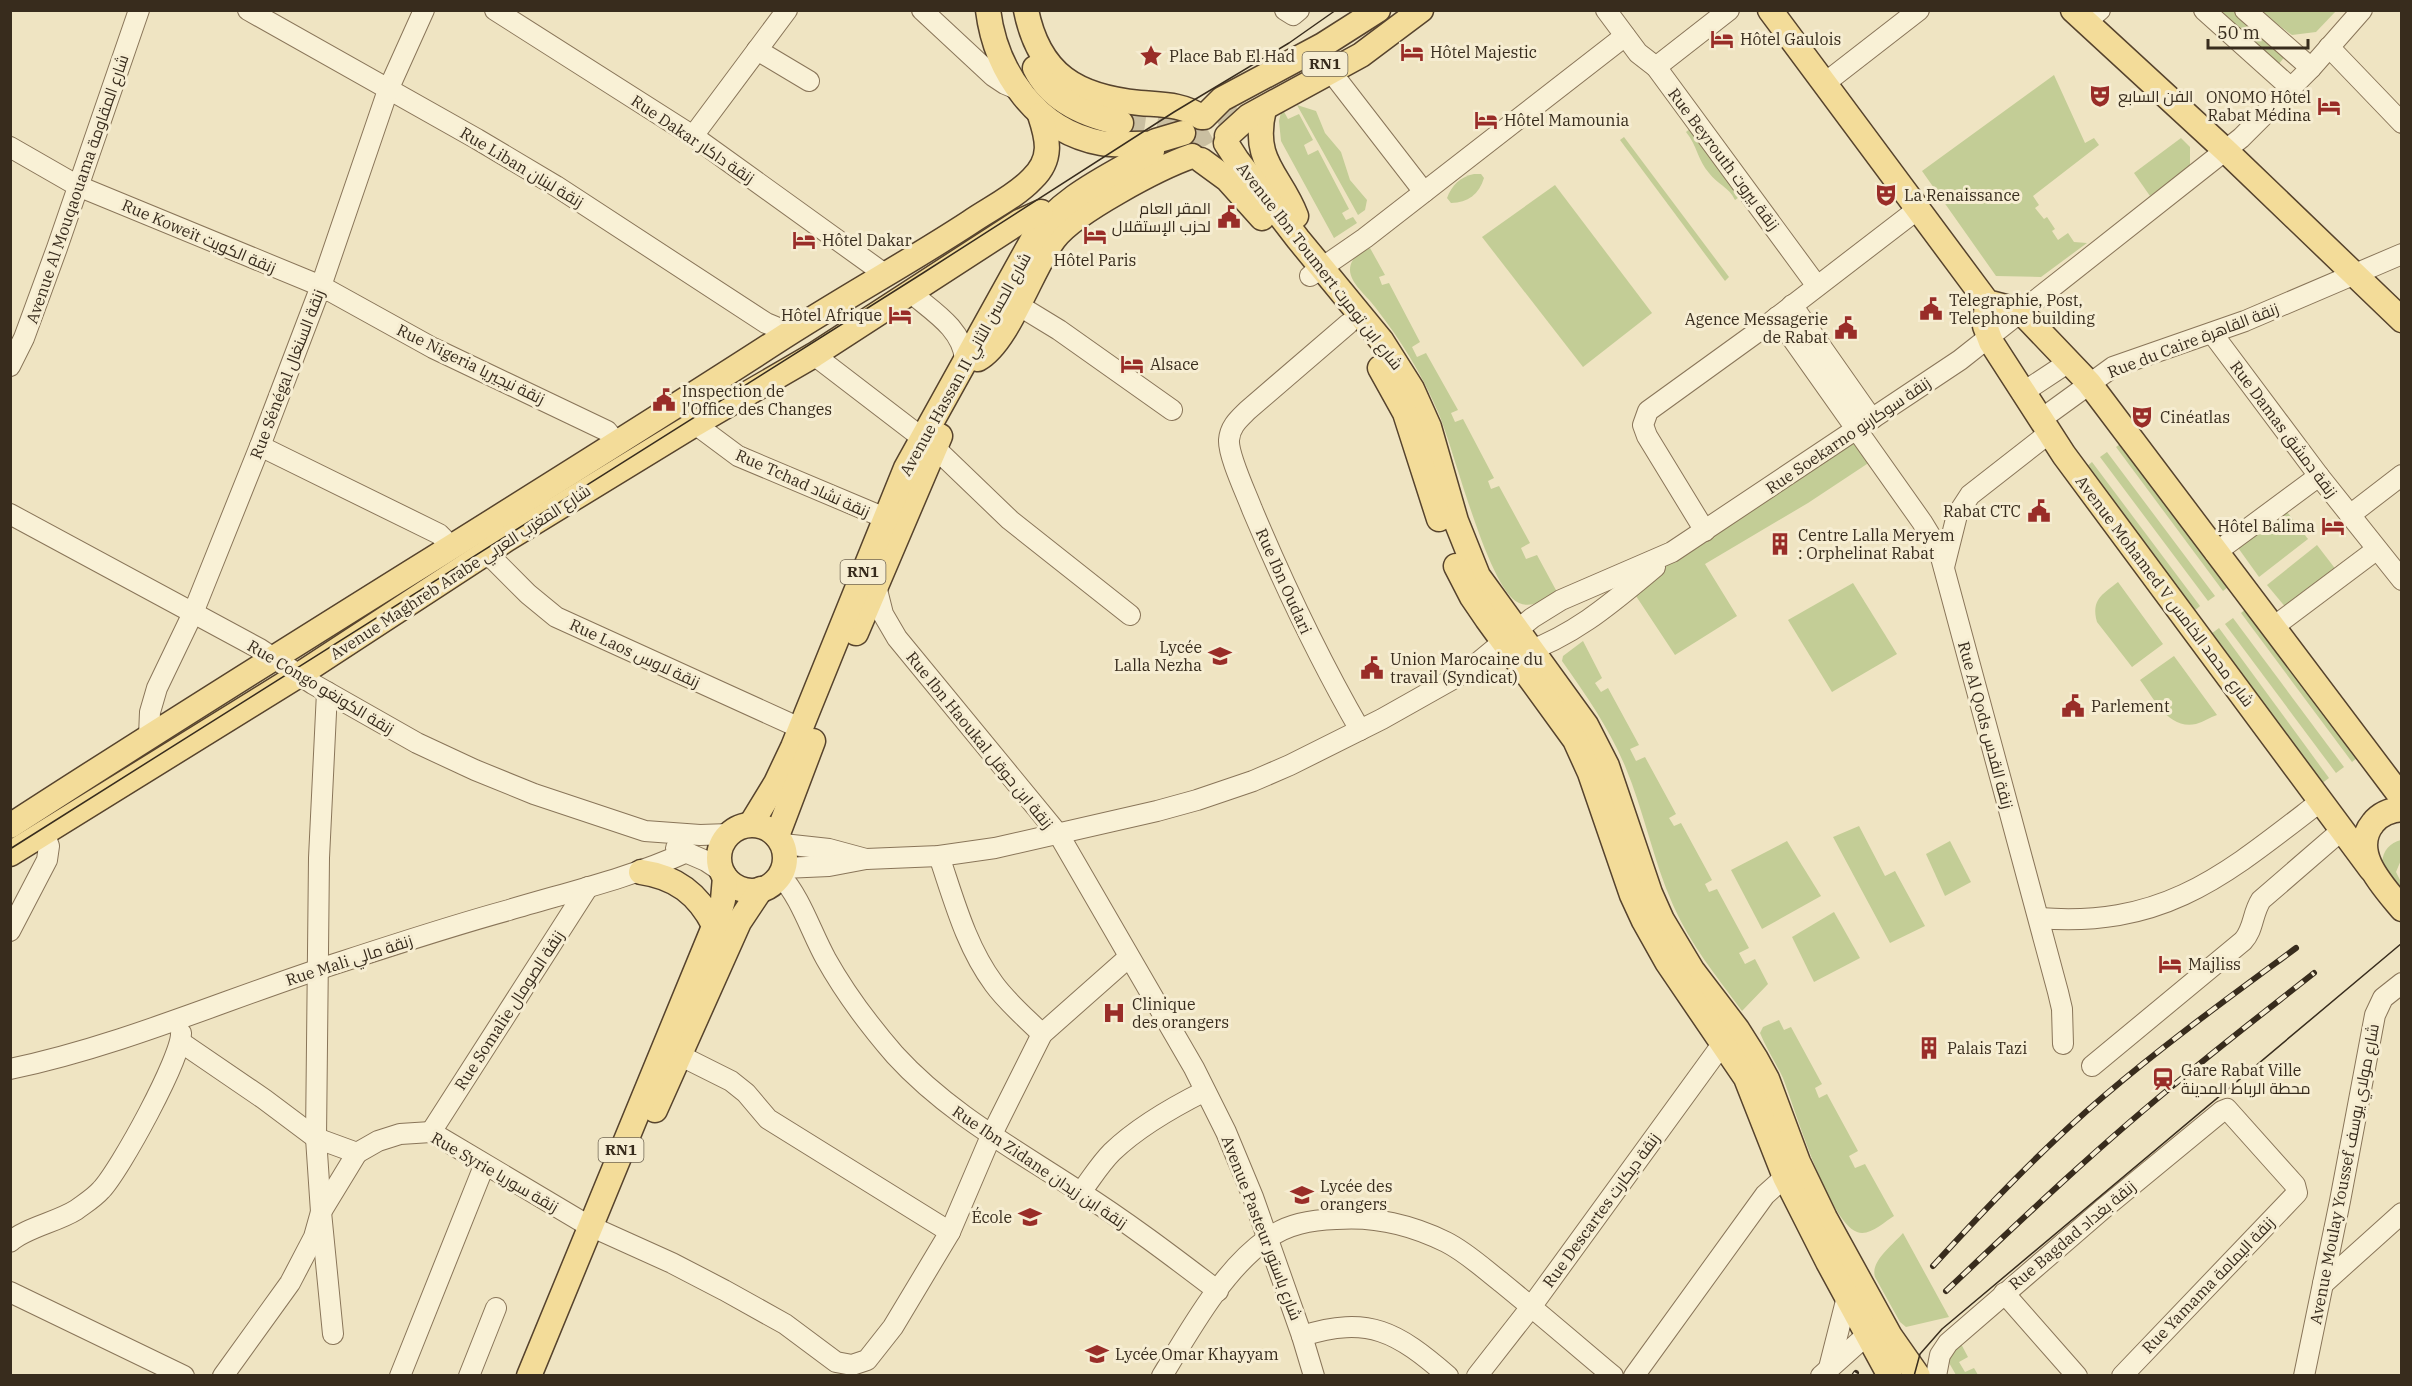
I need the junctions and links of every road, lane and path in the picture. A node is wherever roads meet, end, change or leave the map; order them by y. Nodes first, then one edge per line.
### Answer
1 (139, 10) edge
2 (248, 10) edge
3 (424, 10) edge
4 (495, 10) edge
5 (787, 10) edge
6 (921, 10) edge
7 (988, 10) edge
8 (1016, 10) edge
9 (1026, 10) edge
10 (1286, 10) edge
11 (1299, 10) edge
12 (1378, 10) edge
13 (1393, 10) edge
14 (1406, 10) edge
15 (1422, 10) edge
16 (1606, 10) edge
17 (1729, 10) edge
18 (1770, 10) edge
19 (1919, 10) edge
20 (2204, 10) edge
21 (2245, 10) edge
22 (2362, 10) edge
23 (2086, 14) edge
24 (1625, 36) junction
25 (2330, 47) junction
26 (757, 50) junction
27 (1656, 67) junction
28 (2311, 68) junction
29 (1332, 73) junction
30 (808, 81) dead end
31 (1825, 83) junction
32 (2291, 88) junction
33 (388, 90) junction
34 (1019, 90) junction
35 (1247, 108) junction
36 (1040, 115) junction
37 (1120, 123) tunnel mouth
38 (2402, 123) edge
39 (693, 136) junction
40 (1195, 139) junction
41 (1226, 139) junction
42 (10, 147) edge
43 (2225, 150) junction
44 (1153, 152) junction
45 (78, 186) junction
46 (1424, 192) junction
47 (1394, 209) dead end
48 (1918, 209) junction
49 (1041, 212) junction
50 (1298, 239) junction
51 (2402, 254) edge
52 (1314, 270) junction
53 (2354, 274) junction
54 (886, 275) junction
55 (321, 286) junction
56 (1817, 286) junction
57 (910, 292) junction
58 (1987, 302) junction
59 (1018, 305) junction
60 (1784, 311) junction
61 (2021, 314) junction
62 (2402, 320) edge
63 (1348, 324) junction
64 (790, 333) junction
65 (2212, 333) junction
66 (17, 334) edge
67 (1989, 338) junction
68 (814, 355) junction
69 (971, 358) junction
70 (2069, 362) junction
71 (10, 366) edge
72 (2089, 383) junction
73 (2022, 393) junction
74 (1172, 410) dead end
75 (695, 424) junction
76 (1864, 424) junction
77 (2044, 427) junction
78 (928, 442) junction
79 (260, 446) junction
80 (615, 446) junction
81 (2319, 476) junction
82 (2402, 476) edge
83 (10, 514) edge
84 (2350, 515) junction
85 (885, 518) junction
86 (1705, 531) junction
87 (446, 550) junction
88 (2376, 550) junction
89 (486, 552) junction
90 (1672, 552) junction
91 (2215, 553) junction
92 (1944, 569) junction
93 (2402, 580) edge
94 (876, 586) junction
95 (193, 613) junction
96 (1130, 615) dead end
97 (862, 620) junction
98 (2272, 628) junction
99 (902, 645) junction
100 (1516, 645) junction
101 (273, 658) junction
102 (299, 675) junction
103 (327, 692) junction
104 (800, 728) junction
105 (1360, 730) junction
106 (149, 736) junction
107 (2402, 798) edge
108 (2321, 801) junction
109 (2402, 809) edge
110 (10, 826) edge
111 (740, 829) junction
112 (2342, 830) junction
113 (645, 831) junction
114 (44, 832) junction
115 (1059, 835) junction
116 (687, 852) junction
117 (10, 854) edge
118 (939, 856) junction
119 (777, 862) junction
120 (2371, 869) junction
121 (641, 872) junction
122 (723, 874) junction
123 (588, 887) junction
124 (2402, 909) edge
125 (2039, 918) junction
126 (714, 925) junction
127 (10, 931) edge
128 (1129, 957) junction
129 (317, 969) junction
130 (2402, 983) edge
131 (181, 1018) junction
132 (1042, 1034) junction
133 (182, 1043) junction
134 (1723, 1043) junction
135 (2063, 1044) dead end
136 (680, 1055) junction
137 (2092, 1066) dead end
138 (10, 1068) edge
139 (1205, 1091) junction
140 (431, 1132) junction
141 (992, 1136) junction
142 (316, 1138) junction
143 (357, 1153) junction
144 (484, 1166) junction
145 (1785, 1177) junction
146 (1081, 1192) junction
147 (2295, 1196) joint
148 (321, 1212) junction
149 (2402, 1213) edge
150 (595, 1229) junction
151 (950, 1232) junction
152 (1269, 1238) junction
153 (11, 1241) edge
154 (2323, 1284) junction
155 (1218, 1291) junction
156 (10, 1292) edge
157 (2004, 1293) junction
158 (1847, 1296) junction
159 (1531, 1306) junction
160 (496, 1308) dead end
161 (1875, 1328) junction
162 (333, 1334) dead end
163 (1302, 1336) junction
164 (839, 1368) edge
165 (1825, 1372) edge
166 (184, 1376) edge
167 (223, 1376) edge
168 (400, 1376) edge
169 (469, 1376) edge
170 (529, 1376) edge
171 (546, 1376) edge
172 (1162, 1376) edge
173 (1314, 1376) edge
174 (1448, 1376) edge
175 (1477, 1376) edge
176 (1613, 1376) edge
177 (1634, 1376) edge
178 (1890, 1376) edge
179 (1918, 1376) edge
180 (1936, 1376) edge
181 (2077, 1376) edge
182 (2122, 1376) edge
183 (2304, 1376) edge

1 - 45 street, Avenue Al Mouqaouama شارع المقاومة
2 - 33 street, Rue Liban زنقة لبنان
3 - 33 street, Rue Sénégal زنقة السنغال
4 - 39 street, Rue Dakar زنقة داكار
5 - 26 street
6 - 34 street
7 - 34 main road
8 - 37 main road
9 - 40 main road
10 - 11 street
12 - 40 main road
13 - 35 main road, RN1
14 - 35 main road, RN1
15 - 29 main road
16 - 24 street, Rue Beyrouth زنقة بيروت
17 - 27 street
18 - 31 main road
19 - 31 street
20 - 32 street
21 - 28 street
22 - 25 street, Rue Soekarno زنقة سوكارنو
23 - 43 main road
24 - 27 street, Rue Beyrouth زنقة بيروت
24 - 46 street
25 - 28 street, Rue Soekarno زنقة سوكارنو
25 - 38 street
26 - 30 street
26 - 39 street
27 - 56 street, Rue Beyrouth زنقة بيروت
28 - 32 street, Rue Soekarno زنقة سوكارنو
29 - 35 main road
29 - 46 street
31 - 48 main road
32 - 43 street, Rue Soekarno زنقة سوكارنو
33 - 55 street, Rue Sénégal زنقة السنغال
33 - 64 street, Rue Liban زنقة لبنان
34 - 36 main road
35 - 41 main road
35 - 50 main road
36 - 44 main road
36 - 54 main road, Avenue Maghreb Arabe شارع المغرب العربي
39 - 54 street, Rue Dakar زنقة داكار
40 - 41 main road
40 - 41 main road, Avenue Ibn Toumert شارع ابن تومرت
40 - 44 main road
40 - 52 main road, Avenue Ibn Toumert شارع ابن تومرت
40 - 59 main road
41 - 50 main road, Avenue Ibn Toumert شارع ابن تومرت
42 - 45 street, Rue Koweït زنقة الكويت
43 - 53 main road
43 - 61 street, Rue Soekarno زنقة سوكارنو
44 - 49 main road
44 - 69 main road, Avenue Hassan II شارع الحسن الثاني / RN1
45 - 55 street, Rue Koweït زنقة الكويت
45 - 66 street, Avenue Al Mouqaouama شارع المقاومة
46 - 52 street
47 - 52 street
48 - 56 street
48 - 58 main road
49 - 57 main road, Avenue Maghreb Arabe شارع المغرب العربي
49 - 69 main road
50 - 52 main road, Avenue Ibn Toumert شارع ابن تومرت
51 - 53 street, Rue du Caire زنقة القاهرة
52 - 63 main road, Avenue Ibn Toumert شارع ابن تومرت
52 - 100 main road, Avenue Ibn Toumert شارع ابن تومرت
53 - 62 main road
53 - 65 street, Rue du Caire زنقة القاهرة
54 - 57 main road
54 - 64 main road, Avenue Maghreb Arabe شارع المغرب العربي
55 - 79 street, Rue Sénégal زنقة السنغال
55 - 80 street, Rue Nigeria زنقة نيجيريا
56 - 60 street
57 - 68 main road, Avenue Maghreb Arabe شارع المغرب العربي
57 - 69 street
58 - 61 main road
58 - 67 main road, Avenue Mohamed V شارع محمد الخامس
59 - 69 main road
59 - 74 street
60 - 76 street
60 - 86 street
61 - 67 street, Rue Soekarno زنقة سوكارنو
61 - 70 main road
63 - 100 main road, Avenue Ibn Toumert شارع ابن تومرت
63 - 105 street, Rue Ibn Oudari
64 - 80 main road, Avenue Maghreb Arabe شارع المغرب العربي
65 - 72 street, Rue du Caire زنقة القاهرة
65 - 81 street, Rue Damas زنقة دمشق
66 - 71 street, Avenue Al Mouqaouama شارع المقاومة
67 - 73 main road, Avenue Mohamed V شارع محمد الخامس
67 - 76 street, Rue Soekarno زنقة سوكارنو
68 - 75 main road, Avenue Maghreb Arabe شارع المغرب العربي
68 - 78 street
69 - 78 main road, Avenue Hassan II شارع الحسن الثاني / RN1
70 - 72 main road
70 - 73 street
72 - 77 street, Rue du Caire زنقة القاهرة
72 - 91 main road
73 - 77 main road, Avenue Mohamed V شارع محمد الخامس
75 - 85 street, Rue Tchad زنقة نشاد
75 - 89 main road, Avenue Maghreb Arabe شارع المغرب العربي
76 - 86 street, Rue Soekarno زنقة سوكارنو
76 - 92 street, Rue Al Qods زنقة القدس
77 - 92 street, Rue du Caire زنقة القاهرة
77 - 108 main road, Avenue Mohamed V شارع محمد الخامس
78 - 85 main road, Avenue Hassan II شارع الحسن الثاني / RN1
78 - 94 main road, Avenue Hassan II شارع الحسن الثاني / RN1
78 - 96 street
79 - 87 street
79 - 95 street, Rue Sénégal زنقة السنغال
80 - 87 main road, Avenue Maghreb Arabe شارع المغرب العربي
81 - 84 street, Rue Damas زنقة دمشق
81 - 91 street
82 - 84 street
83 - 95 street, Rue Congo زنقة الكونغو
84 - 88 street, Rue Damas زنقة دمشق
85 - 104 main road, Avenue Hassan II شارع الحسن الثاني / RN1
86 - 90 street, Rue Soekarno زنقة سوكارنو
87 - 101 main road, Avenue Maghreb Arabe شارع المغرب العربي
88 - 93 street, Rue Damas زنقة دمشق
88 - 98 street
89 - 102 main road, Avenue Maghreb Arabe شارع المغرب العربي
89 - 104 street, Rue Laos زنقة لاوس
90 - 100 street, Rue Soekarno زنقة سوكارنو
90 - 100 street, Rue Soekarno زنقة سوكارنو
91 - 98 main road
92 - 125 street, Rue Al Qods زنقة القدس
94 - 97 main road, Avenue Hassan II شارع الحسن الثاني / RN1
94 - 99 street, Rue Ibn Haoukal زنقة ابن حوقل
95 - 101 street, Rue Congo زنقة الكونغو
95 - 106 street, Rue Sénégal زنقة السنغال
97 - 99 street, Rue Ibn Haoukal زنقة ابن حوقل
97 - 119 main road, Avenue Hassan II شارع الحسن الثاني / RN1
98 - 107 main road
99 - 115 street, Rue Ibn Haoukal زنقة ابن حوقل
100 - 105 street, Rue Soekarno زنقة سوكارنو
100 - 134 main road, Avenue Ibn Toumert شارع ابن تومرت
100 - 161 main road, Avenue Ibn Toumert شارع ابن تومرت
101 - 102 street, Rue Congo زنقة الكونغو
101 - 106 main road, Avenue Maghreb Arabe شارع المغرب العربي
102 - 103 street, Rue Congo زنقة الكونغو
102 - 114 main road, Avenue Maghreb Arabe شارع المغرب العربي
103 - 113 street, Rue Congo زنقة الكونغو
103 - 129 street
104 - 111 main road, Avenue Hassan II شارع الحسن الثاني / RN1
105 - 115 street, Rue Soekarno زنقة سوكارنو
106 - 110 main road, Avenue Maghreb Arabe شارع المغرب العربي
108 - 112 main road, Avenue Mohamed V شارع محمد الخامس
108 - 125 street
109 - 120 main road
111 - 113 street, Rue Congo زنقة الكونغو
111 - 119 main road
111 - 122 main road, RN1
112 - 120 main road, Avenue Mohamed V شارع محمد الخامس
112 - 137 street
113 - 116 street, Rue Congo زنقة الكونغو
114 - 117 main road, Avenue Maghreb Arabe شارع المغرب العربي
114 - 127 street
115 - 118 street, Rue Soekarno زنقة سوكارنو
115 - 128 street, Avenue Pasteur شارع باستور
116 - 121 street, Rue Mali زنقة مالي
116 - 122 street, Rue Congo زنقة الكونغو
118 - 119 street, Rue Soekarno زنقة سوكارنو
118 - 132 street
119 - 122 main road
119 - 136 main road, Avenue Hassan II شارع الحسن الثاني / RN1
119 - 141 street, Rue Ibn Zidane زنقة ابن زيدان
120 - 124 main road, Avenue Mohamed V شارع محمد الخامس
121 - 123 street, Rue Mali زنقة مالي
121 - 126 main road
122 - 126 main road, Avenue Hassan II شارع الحسن الثاني / RN1
123 - 129 street, Rue Mali زنقة مالي
123 - 140 street, Rue Somalie زنقة الصومال
125 - 135 street, Rue Al Qods زنقة القدس
126 - 150 main road, Avenue Hassan II شارع الحسن الثاني / RN1
128 - 132 street
128 - 139 street, Avenue Pasteur شارع باستور
129 - 131 street, Rue Mali زنقة مالي
129 - 142 street
130 - 154 street, Avenue Moulay Youssef شارع مولاي يوسف
131 - 133 street
131 - 138 street, Rue Mali زنقة مالي
132 - 141 street
133 - 142 street
133 - 153 street
134 - 145 main road, Avenue Ibn Toumert شارع ابن تومرت
134 - 159 street, Rue Descartes زنقة ديكارت
136 - 150 main road, Avenue Hassan II شارع الحسن الثاني / RN1
136 - 151 street
139 - 146 street
139 - 152 street, Avenue Pasteur شارع باستور
140 - 143 street, Rue Syrie زنقة سوريا
140 - 144 street, Rue Syrie زنقة سوريا
141 - 146 street, Rue Ibn Zidane زنقة ابن زيدان
141 - 151 street
142 - 143 street
142 - 148 street
143 - 148 street
144 - 150 street, Rue Syrie زنقة سوريا
144 - 168 street
145 - 158 main road, Avenue Ibn Toumert شارع ابن تومرت
145 - 177 street
146 - 155 street, Rue Ibn Zidane زنقة ابن زيدان
147 - 157 street, Rue Bagdad زنقة بغداد
147 - 182 street, Rue Yamama زنقة اليمامة
148 - 162 street
148 - 167 street
149 - 154 street
150 - 164 street, Rue Syrie زنقة سوريا
150 - 170 main road, Avenue Hassan II شارع الحسن الثاني / RN1
150 - 171 main road, Avenue Hassan II شارع الحسن الثاني / RN1
151 - 164 street
152 - 155 street
152 - 159 street
152 - 163 street, Avenue Pasteur شارع باستور
154 - 183 street, Avenue Moulay Youssef شارع مولاي يوسف
155 - 172 street
156 - 166 street
157 - 180 street, Rue Bagdad زنقة بغداد
157 - 181 street
158 - 161 main road, Avenue Ibn Toumert شارع ابن تومرت
158 - 165 street
159 - 175 street, Rue Descartes زنقة ديكارت
159 - 176 street
160 - 169 street
161 - 165 street
161 - 178 main road, Avenue Ibn Toumert شارع ابن تومرت
161 - 179 main road, Avenue Ibn Toumert شارع ابن تومرت
163 - 173 street, Avenue Pasteur شارع باستور
163 - 174 street

